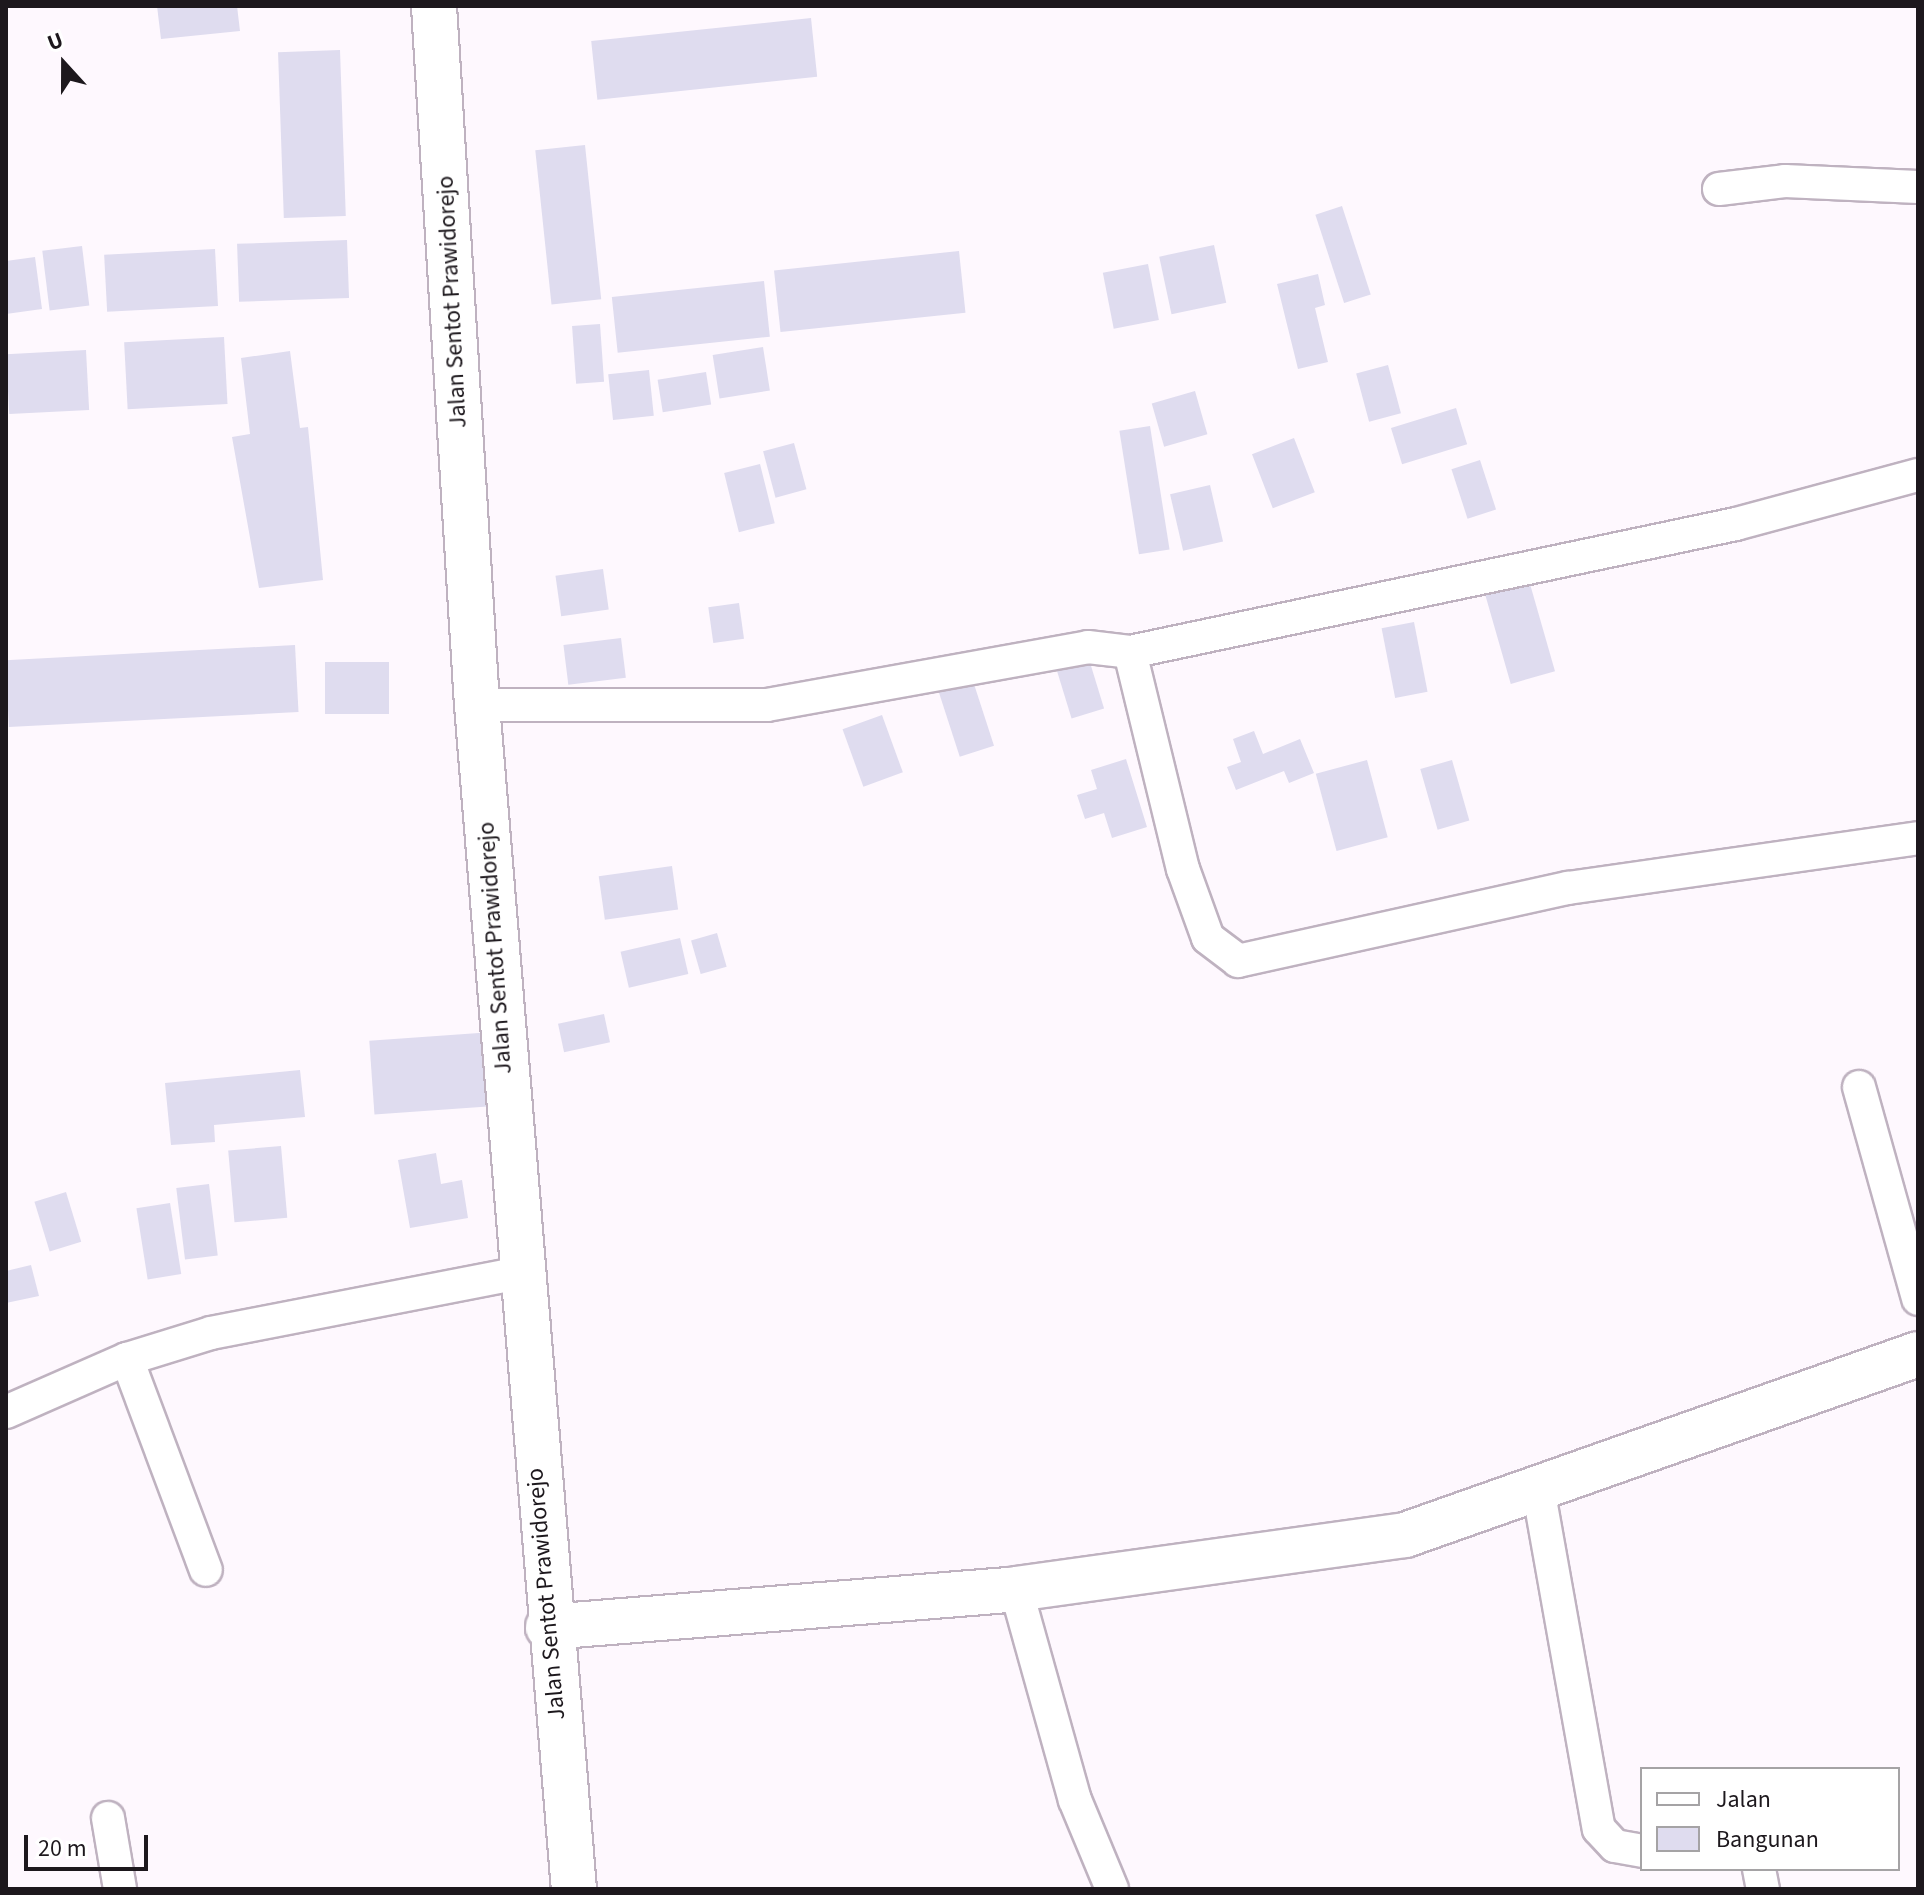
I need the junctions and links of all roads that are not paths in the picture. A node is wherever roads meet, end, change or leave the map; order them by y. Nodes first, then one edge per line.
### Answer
1 (434, 6) edge
2 (1918, 187) edge
3 (1719, 189) dead end
4 (1918, 475) edge
5 (1130, 652) junction
6 (477, 705) junction
7 (1918, 838) edge
8 (1859, 1087) dead end
9 (520, 1273) junction
10 (1918, 1299) edge
11 (1918, 1354) edge
12 (127, 1359) junction
13 (6, 1412) edge
14 (1538, 1488) junction
15 (206, 1570) dead end
16 (1016, 1589) junction
17 (548, 1627) junction
18 (108, 1818) dead end
19 (1640, 1851) edge
20 (120, 1889) edge
21 (574, 1889) edge
22 (1112, 1889) edge

1 - 6 main road, Jalan Sentot Prawidorejo
2 - 3 street
4 - 5 street
5 - 6 street
5 - 7 street
6 - 9 main road, Jalan Sentot Prawidorejo
8 - 10 street
9 - 12 street
9 - 17 main road, Jalan Sentot Prawidorejo
11 - 14 main road
12 - 13 street
12 - 15 street
14 - 16 main road
14 - 19 street
16 - 17 main road
16 - 22 street
17 - 21 main road, Jalan Sentot Prawidorejo
18 - 20 street

